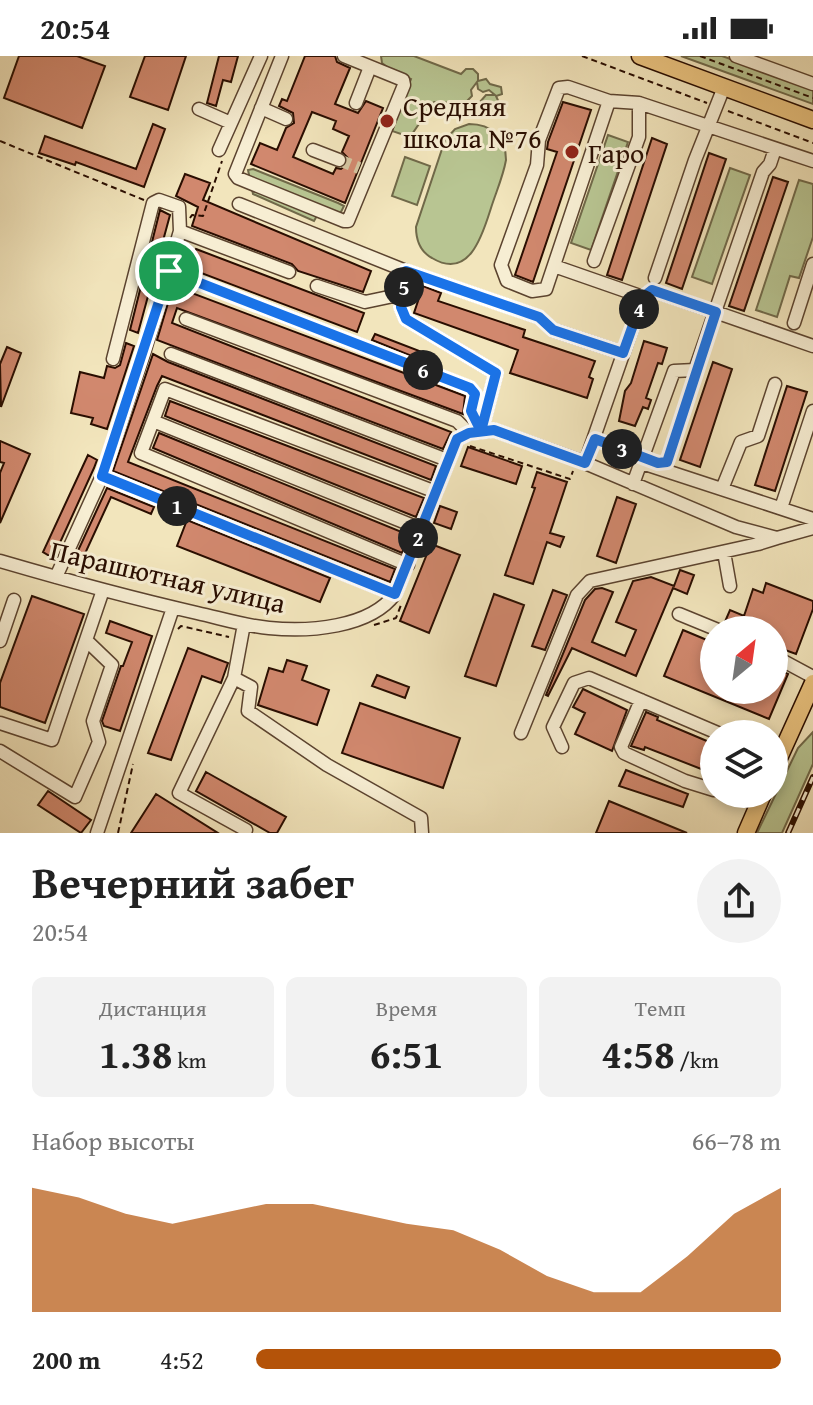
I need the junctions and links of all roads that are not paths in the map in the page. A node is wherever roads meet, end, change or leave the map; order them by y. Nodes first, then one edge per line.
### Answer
1 (261, 56) edge
2 (282, 56) edge
3 (344, 56) edge
4 (640, 56) edge
5 (736, 56) edge
6 (779, 56) edge
7 (370, 67) junction
8 (773, 70) junction
9 (813, 84) edge
10 (724, 87) junction
11 (609, 101) junction
12 (356, 103) dead end
13 (639, 103) junction
14 (261, 108) junction
15 (199, 109) dead end
16 (286, 119) dead end
17 (813, 120) edge
18 (231, 123) junction
19 (710, 125) junction
20 (775, 149) junction
21 (219, 150) dead end
22 (313, 150) dead end
23 (339, 160) tunnel mouth
24 (813, 161) edge
25 (239, 204) dead end
26 (180, 231) junction
27 (594, 261) dead end
28 (813, 264) edge
29 (554, 266) junction
30 (169, 271) junction
31 (406, 271) junction
32 (289, 272) dead end
33 (655, 278) dead end
34 (317, 286) dead end
35 (403, 294) junction
36 (643, 297) junction
37 (716, 312) junction
38 (186, 319) dead end
39 (794, 323) dead end
40 (813, 346) edge
41 (623, 353) junction
42 (171, 354) dead end
43 (113, 359) dead end
44 (775, 384) dead end
45 (813, 411) edge
46 (153, 421) junction
47 (475, 432) junction
48 (447, 460) junction
49 (643, 460) junction
50 (580, 465) junction
51 (102, 476) junction
52 (633, 484) junction
53 (722, 489) junction
54 (436, 492) junction
55 (781, 508) junction
56 (813, 519) edge
57 (813, 528) edge
58 (421, 529) junction
59 (777, 538) junction
60 (724, 552) junction
61 (0, 561) edge
62 (408, 565) junction
63 (56, 577) junction
64 (730, 586) dead end
65 (103, 590) junction
66 (14, 600) dead end
67 (398, 600) junction
68 (173, 608) junction
69 (679, 614) dead end
70 (700, 623) edge
71 (244, 624) junction
72 (0, 641) edge
73 (87, 641) junction
74 (788, 665) edge
75 (234, 678) junction
76 (813, 680) edge
77 (641, 700) junction
78 (0, 723) edge
79 (700, 725) edge
80 (788, 731) edge
81 (521, 733) dead end
82 (562, 747) dead end
83 (0, 751) edge
84 (700, 786) edge
85 (757, 808) edge
86 (246, 830) dead end
87 (97, 833) edge
88 (422, 833) edge
89 (746, 833) edge

1 - 18 street
2 - 14 street
3 - 7 street
4 - 10 main road
5 - 8 street
6 - 8 street
7 - 12 street
7 - 14 street
8 - 9 street
10 - 17 main road
10 - 19 street
11 - 13 street
11 - 29 street
11 - 29 street
13 - 19 street
13 - 27 street
14 - 16 street
15 - 18 street
18 - 21 street
19 - 20 street
19 - 33 street
20 - 24 street
20 - 37 street
22 - 23 street
25 - 31 street
26 - 30 street
26 - 32 street
26 - 43 street
28 - 39 street
29 - 36 street
30 - 47 street
30 - 51 street
31 - 35 street
31 - 41 street
34 - 35 street
35 - 47 street
36 - 37 street
36 - 41 street
37 - 40 street
37 - 49 street
38 - 47 street
41 - 50 street
42 - 48 street
44 - 53 street
45 - 55 street
46 - 54 street
46 - 58 street
46 - 62 street
47 - 48 street, Парашютная улица
47 - 50 street
48 - 54 street, Парашютная улица
49 - 52 street
49 - 53 street
50 - 52 street
51 - 63 street
51 - 67 street
52 - 59 street
53 - 55 street
54 - 58 street, Парашютная улица
55 - 56 street
57 - 59 street
58 - 62 street, Парашютная улица
59 - 60 street
60 - 64 street
60 - 81 street
61 - 63 street, Парашютная улица
62 - 67 street, Парашютная улица
63 - 65 street, Парашютная улица
65 - 68 street, Парашютная улица
65 - 73 street
66 - 72 street
67 - 71 street, Парашютная улица
68 - 71 street, Парашютная улица
68 - 87 street
69 - 70 street
71 - 75 street
73 - 78 street
73 - 83 street
74 - 76 street
75 - 86 street
75 - 88 street
76 - 80 main road
77 - 79 street
77 - 82 street
77 - 84 street
85 - 89 main road

